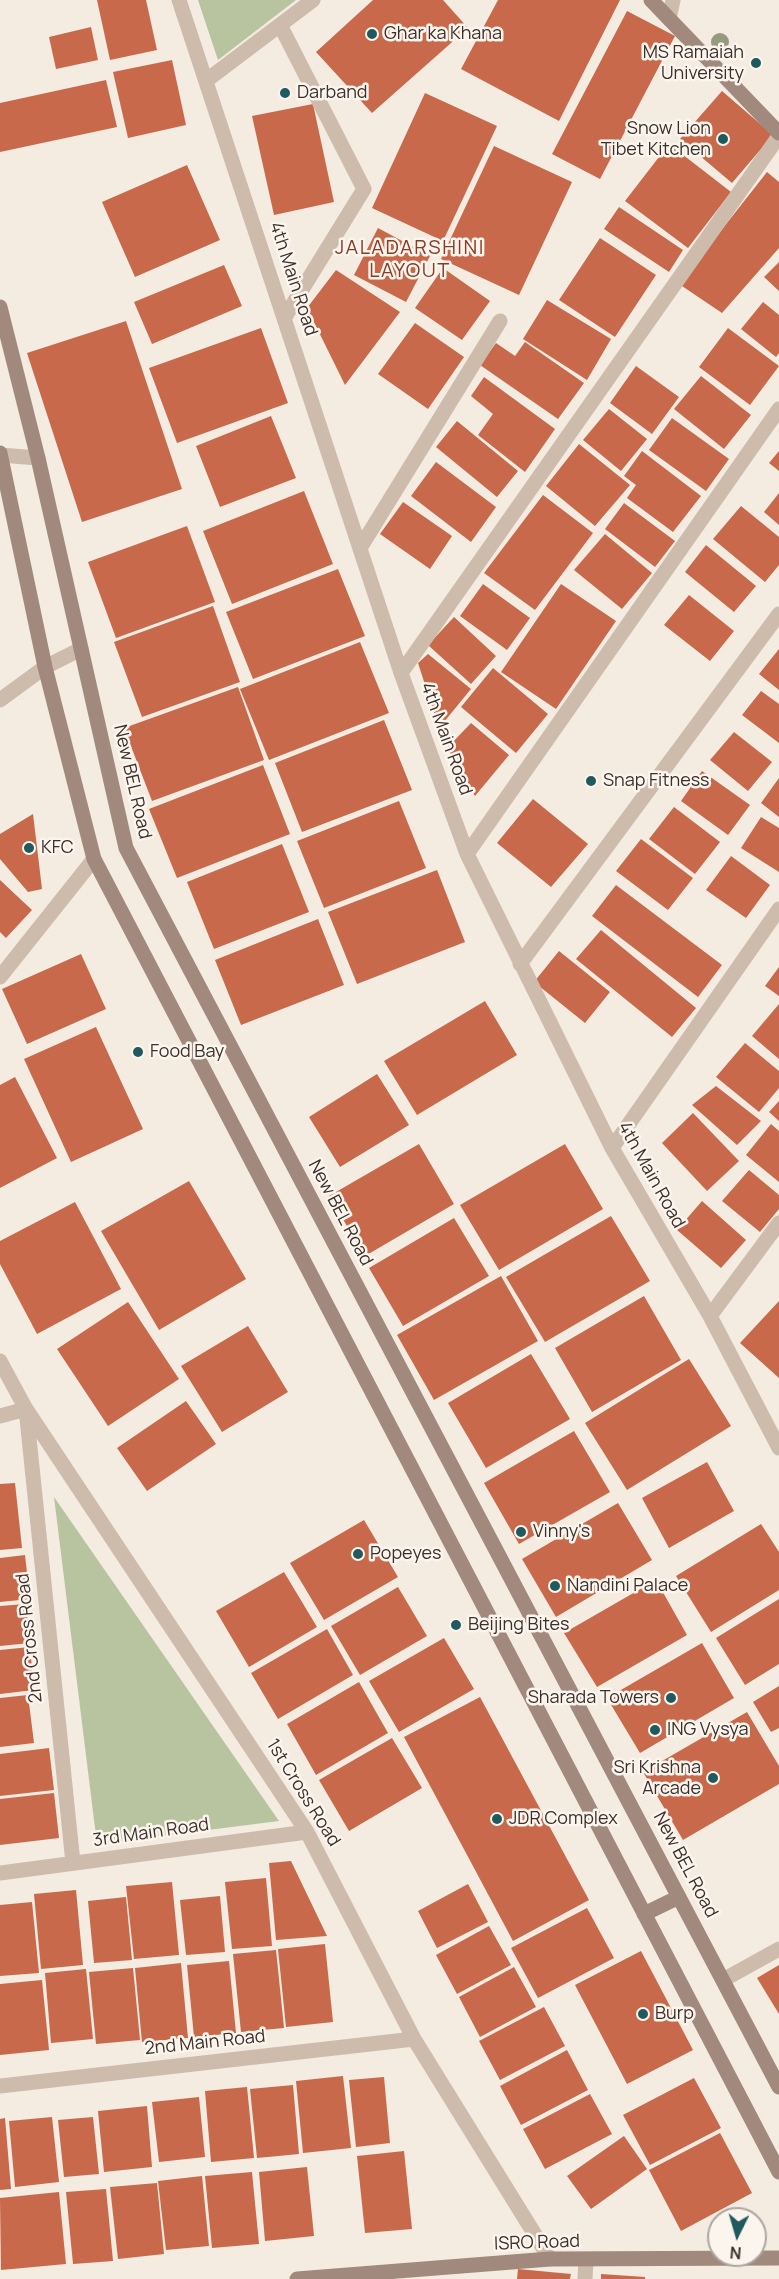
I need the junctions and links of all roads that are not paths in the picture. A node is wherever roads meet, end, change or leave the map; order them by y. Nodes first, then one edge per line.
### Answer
1 (179, 0) edge
2 (313, 0) edge
3 (651, 0) edge
4 (673, 0) edge
5 (669, 19) junction
6 (280, 25) junction
7 (207, 80) junction
8 (779, 135) edge
9 (0, 307) edge
10 (285, 317) junction
11 (500, 321) dead end
12 (779, 409) edge
13 (0, 455) edge
14 (38, 458) junction
15 (360, 548) junction
16 (779, 614) edge
17 (81, 649) junction
18 (45, 667) junction
19 (401, 673) junction
20 (0, 700) edge
21 (467, 854) junction
22 (94, 859) junction
23 (779, 909) edge
24 (520, 964) junction
25 (0, 977) edge
26 (612, 1148) junction
27 (779, 1223) edge
28 (710, 1316) junction
29 (0, 1361) edge
30 (26, 1409) junction
31 (0, 1416) edge
32 (779, 1448) edge
33 (307, 1832) junction
34 (73, 1863) junction
35 (0, 1873) edge
36 (679, 1897) junction
37 (644, 1914) junction
38 (779, 1949) edge
39 (723, 1980) junction
40 (414, 2040) junction
41 (0, 2086) edge
42 (779, 2087) edge
43 (779, 2172) edge
44 (779, 2258) edge
45 (550, 2259) junction
46 (586, 2260) junction
47 (306, 2278) edge
48 (585, 2279) edge

1 - 7 street, 4th Main Road
2 - 6 street
3 - 5 main road
4 - 5 street
5 - 8 main road
6 - 7 street
6 - 10 street
7 - 10 street, 4th Main Road
8 - 19 street
9 - 14 main road, New BEL Road
10 - 15 street, 4th Main Road
11 - 15 street
12 - 21 street
13 - 14 street
13 - 18 main road
14 - 17 main road, New BEL Road
15 - 19 street, 4th Main Road
16 - 24 street
17 - 18 street
17 - 36 main road, New BEL Road
18 - 20 street
18 - 22 main road
19 - 21 street, 4th Main Road
21 - 24 street, 4th Main Road
22 - 25 street
22 - 37 main road
23 - 26 street
24 - 26 street, 4th Main Road
26 - 28 street, 4th Main Road
27 - 28 street
28 - 32 street, 4th Main Road
29 - 30 street, 1st Cross Road
30 - 31 street
30 - 33 street, 1st Cross Road
30 - 34 street, 2nd Cross Road
33 - 34 street, 3rd Main Road
33 - 40 street, 1st Cross Road
34 - 35 street, 3rd Main Road
36 - 37 main road
36 - 39 main road, New BEL Road
37 - 43 main road
38 - 39 street
39 - 42 main road, New BEL Road
40 - 41 street, 2nd Main Road
40 - 45 street, 1st Cross Road
44 - 46 main road, ISRO Road
45 - 46 main road, ISRO Road
45 - 47 main road, ISRO Road
46 - 48 street

